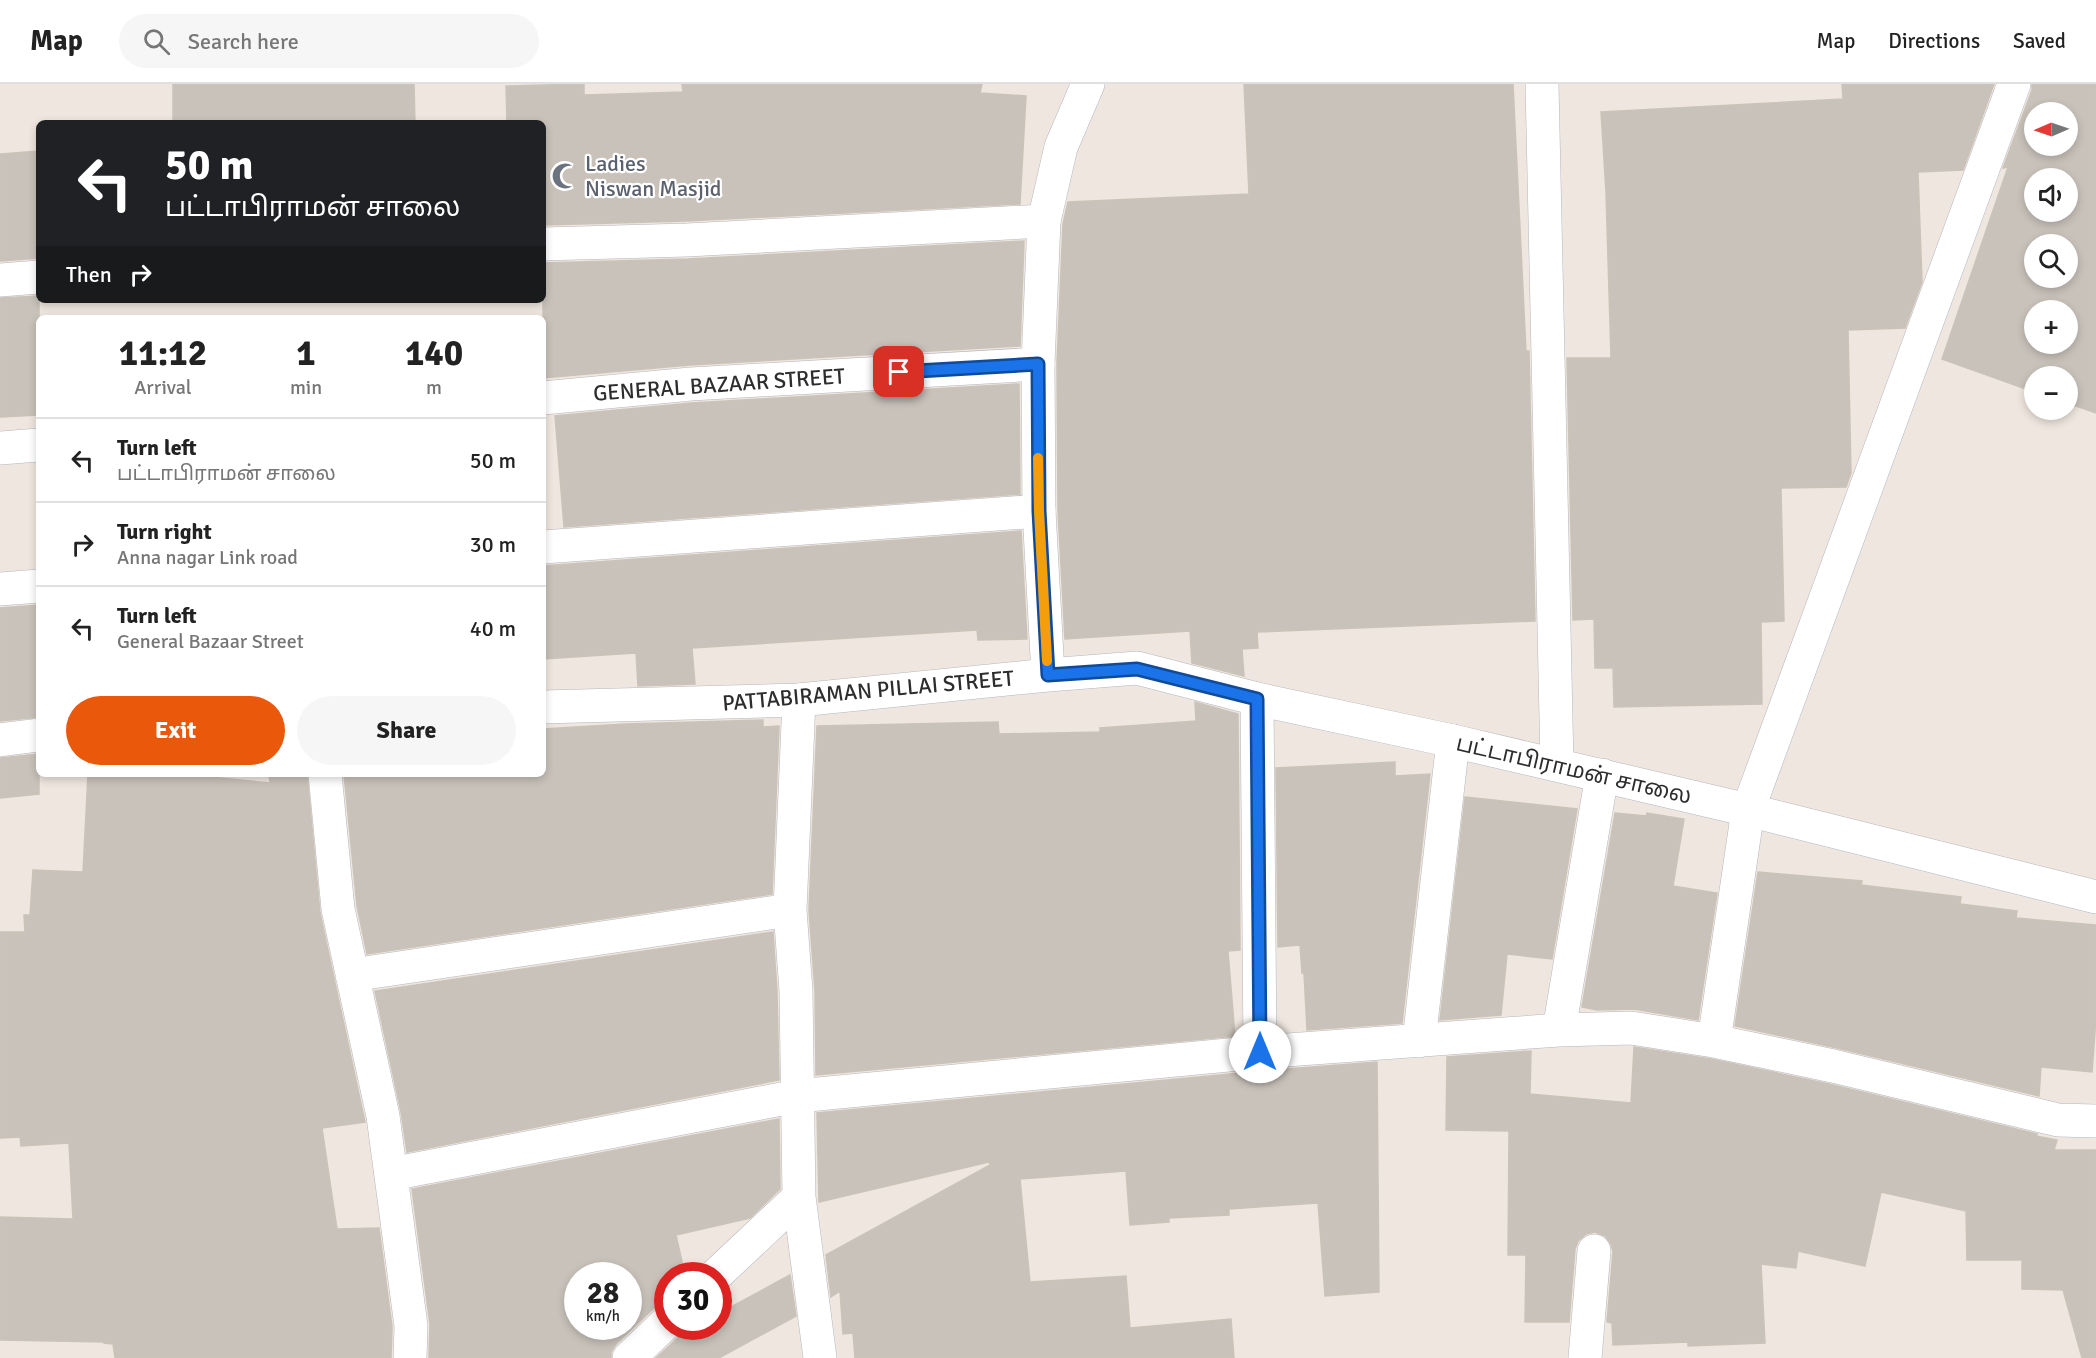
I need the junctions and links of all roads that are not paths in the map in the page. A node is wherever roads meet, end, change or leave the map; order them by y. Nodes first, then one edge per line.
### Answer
1 (1088, 84) edge
2 (1542, 84) edge
3 (2014, 84) edge
4 (1044, 221) junction
5 (546, 244) edge
6 (36, 277) edge
7 (0, 280) edge
8 (1038, 364) junction
9 (546, 398) edge
10 (36, 445) edge
11 (0, 448) edge
12 (1039, 511) junction
13 (546, 547) edge
14 (36, 586) edge
15 (0, 589) edge
16 (1048, 675) junction
17 (1257, 699) junction
18 (799, 700) junction
19 (546, 707) edge
20 (36, 735) edge
21 (0, 740) edge
22 (1453, 741) junction
23 (1557, 765) junction
24 (1602, 775) junction
25 (325, 777) edge
26 (1748, 810) junction
27 (2096, 897) edge
28 (790, 910) junction
29 (352, 975) junction
30 (1559, 1030) junction
31 (1419, 1041) junction
32 (1714, 1041) junction
33 (1260, 1052) junction
34 (797, 1096) junction
35 (2096, 1121) edge
36 (391, 1174) junction
37 (799, 1197) junction
38 (1594, 1251) dead end
39 (730, 1262) edge
40 (654, 1334) edge
41 (410, 1358) edge
42 (629, 1358) edge
43 (820, 1358) edge
44 (1585, 1358) edge

1 - 4 street
2 - 23 street
3 - 26 street
4 - 5 street
4 - 8 street
6 - 7 street
8 - 9 street, GENERAL BAZAAR STREET
8 - 12 street
10 - 11 street
12 - 13 street
12 - 16 street
14 - 15 street
16 - 17 street, பட்டாபிராமன் சாலை
16 - 18 street, PATTABIRAMAN PILLAI STREET
17 - 22 street, பட்டாபிராமன் சாலை
17 - 33 street
18 - 19 street, PATTABIRAMAN PILLAI STREET
18 - 28 street
20 - 21 street
22 - 23 street, பட்டாபிராமன் சாலை
22 - 31 street
23 - 24 street, பட்டாபிராமன் சாலை
24 - 26 street, பட்டாபிராமன் சாலை
24 - 30 street
25 - 29 street
26 - 27 street, பட்டாபிராமன் சாலை
26 - 32 street
28 - 29 street
28 - 34 street
29 - 36 street
30 - 31 street
30 - 32 street
31 - 33 street
32 - 35 street
33 - 34 street
34 - 36 street
34 - 37 street
36 - 41 street
37 - 39 street
37 - 43 street
38 - 44 street
40 - 42 street

